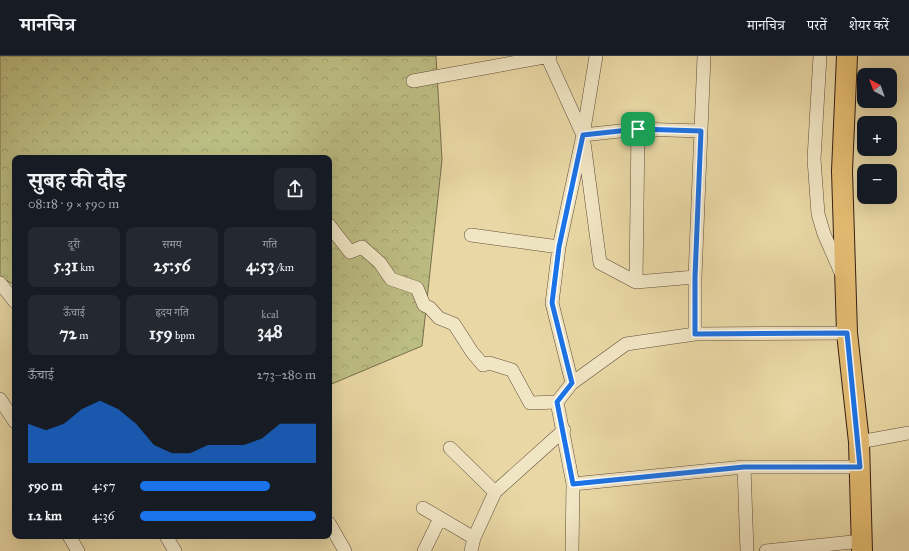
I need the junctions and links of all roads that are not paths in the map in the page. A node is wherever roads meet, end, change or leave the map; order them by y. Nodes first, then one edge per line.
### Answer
1 (548, 56) edge
2 (596, 56) edge
3 (704, 56) edge
4 (820, 56) edge
5 (848, 56) edge
6 (414, 81) dead end
7 (638, 129) junction
8 (701, 131) junction
9 (583, 135) junction
10 (332, 229) edge
11 (471, 235) dead end
12 (559, 247) junction
13 (695, 277) junction
14 (636, 282) junction
15 (0, 283) edge
16 (845, 284) junction
17 (12, 298) edge
18 (847, 333) junction
19 (695, 334) junction
20 (572, 383) junction
21 (0, 399) edge
22 (557, 402) junction
23 (12, 417) edge
24 (564, 430) junction
25 (909, 433) edge
26 (858, 442) junction
27 (450, 448) dead end
28 (744, 467) junction
29 (860, 467) junction
30 (573, 484) junction
31 (495, 492) junction
32 (423, 508) dead end
33 (440, 518) junction
34 (332, 528) edge
35 (474, 538) junction
36 (71, 539) edge
37 (168, 539) edge
38 (862, 546) edge
39 (78, 551) edge
40 (175, 551) edge
41 (345, 551) edge
42 (424, 551) edge
43 (471, 551) edge
44 (572, 551) edge
45 (747, 551) edge
46 (766, 551) edge

1 - 6 street
1 - 9 street
2 - 9 street
3 - 8 street
4 - 16 street
5 - 16 main road
7 - 8 street
7 - 9 street
7 - 14 street
8 - 13 street
9 - 12 street
9 - 14 street
10 - 22 street
11 - 12 street
12 - 20 street
13 - 14 street
13 - 19 street
15 - 17 street
16 - 18 main road
18 - 19 street
18 - 26 main road
19 - 20 street
20 - 22 street
21 - 23 street
22 - 24 street
24 - 30 street
24 - 31 street
25 - 26 street
26 - 29 main road
27 - 31 street
28 - 29 street
28 - 30 street
28 - 45 street
29 - 38 main road
30 - 44 street
31 - 35 street
32 - 33 street
33 - 35 street
33 - 42 street
34 - 41 street
35 - 43 street
36 - 39 street
37 - 40 street
38 - 46 street

